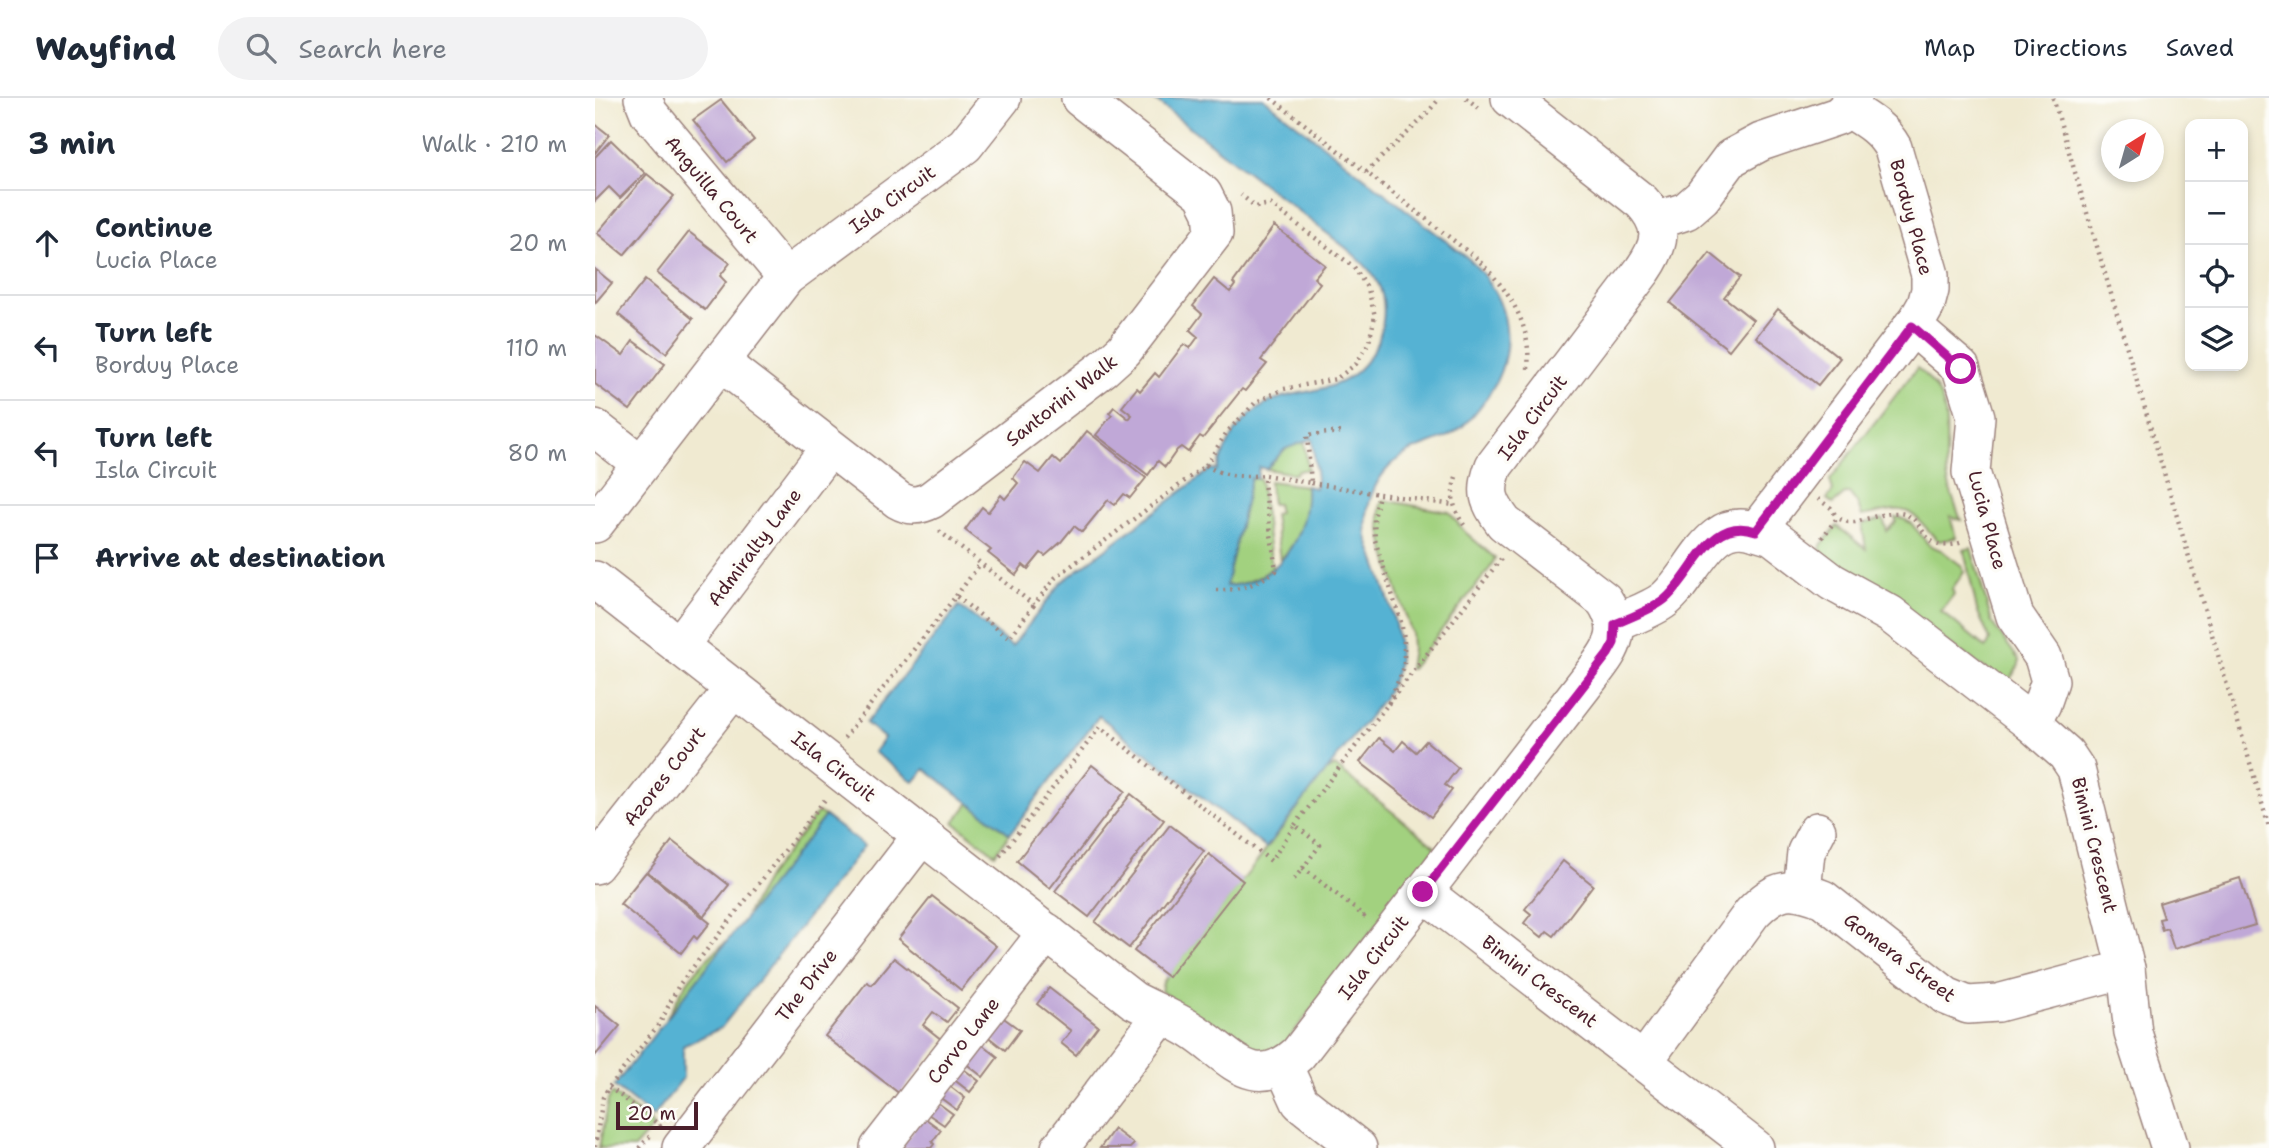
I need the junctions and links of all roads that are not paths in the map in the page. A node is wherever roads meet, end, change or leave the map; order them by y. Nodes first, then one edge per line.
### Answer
1 (643, 98) edge
2 (1002, 98) edge
3 (1080, 98) edge
4 (1850, 103) edge
5 (1498, 106) edge
6 (1655, 221) junction
7 (786, 277) junction
8 (1912, 326) junction
9 (720, 362) junction
10 (595, 428) edge
11 (829, 448) junction
12 (640, 463) junction
13 (595, 524) edge
14 (1756, 531) junction
15 (595, 580) edge
16 (1615, 624) junction
17 (679, 646) junction
18 (734, 688) junction
19 (2031, 723) junction
20 (909, 824) junction
21 (1817, 831) dead end
22 (595, 865) edge
23 (1802, 891) junction
24 (1423, 892) junction
25 (1047, 932) junction
26 (2126, 969) junction
27 (1162, 1015) junction
28 (1644, 1061) junction
29 (1284, 1067) junction
30 (680, 1138) edge
31 (879, 1148) edge
32 (1061, 1148) edge
33 (1359, 1148) edge
34 (1755, 1148) edge
35 (2169, 1148) edge

1 - 7 street, Anguilla Court
2 - 7 street, Isla Circuit
3 - 11 street, Santorini Walk
4 - 6 street
4 - 8 street, Borduy Place
5 - 6 street
6 - 16 street, Isla Circuit
7 - 9 street, Isla Circuit
8 - 14 street, Borduy Place
8 - 19 street, Lucia Place
9 - 11 street, Santorini Walk
9 - 12 street, Isla Circuit
10 - 12 street
11 - 17 street, Admiralty Lane
12 - 13 street, Isla Circuit
14 - 16 street
14 - 19 street, Bimini Crescent
15 - 17 street, Isla Circuit
16 - 24 street, Isla Circuit
17 - 18 street, Isla Circuit
18 - 20 street, Isla Circuit
18 - 22 street, Azores Court
19 - 26 street, Bimini Crescent
20 - 25 street, Isla Circuit
20 - 30 street, The Drive
21 - 23 street
23 - 26 street, Gomera Street
23 - 28 street
24 - 28 street, Bimini Crescent
24 - 29 street, Isla Circuit
25 - 27 street, Isla Circuit
25 - 31 street, Corvo Lane
26 - 35 street, Bimini Crescent
27 - 29 street, Isla Circuit
27 - 32 street
28 - 34 street, Bimini Crescent
29 - 33 street

